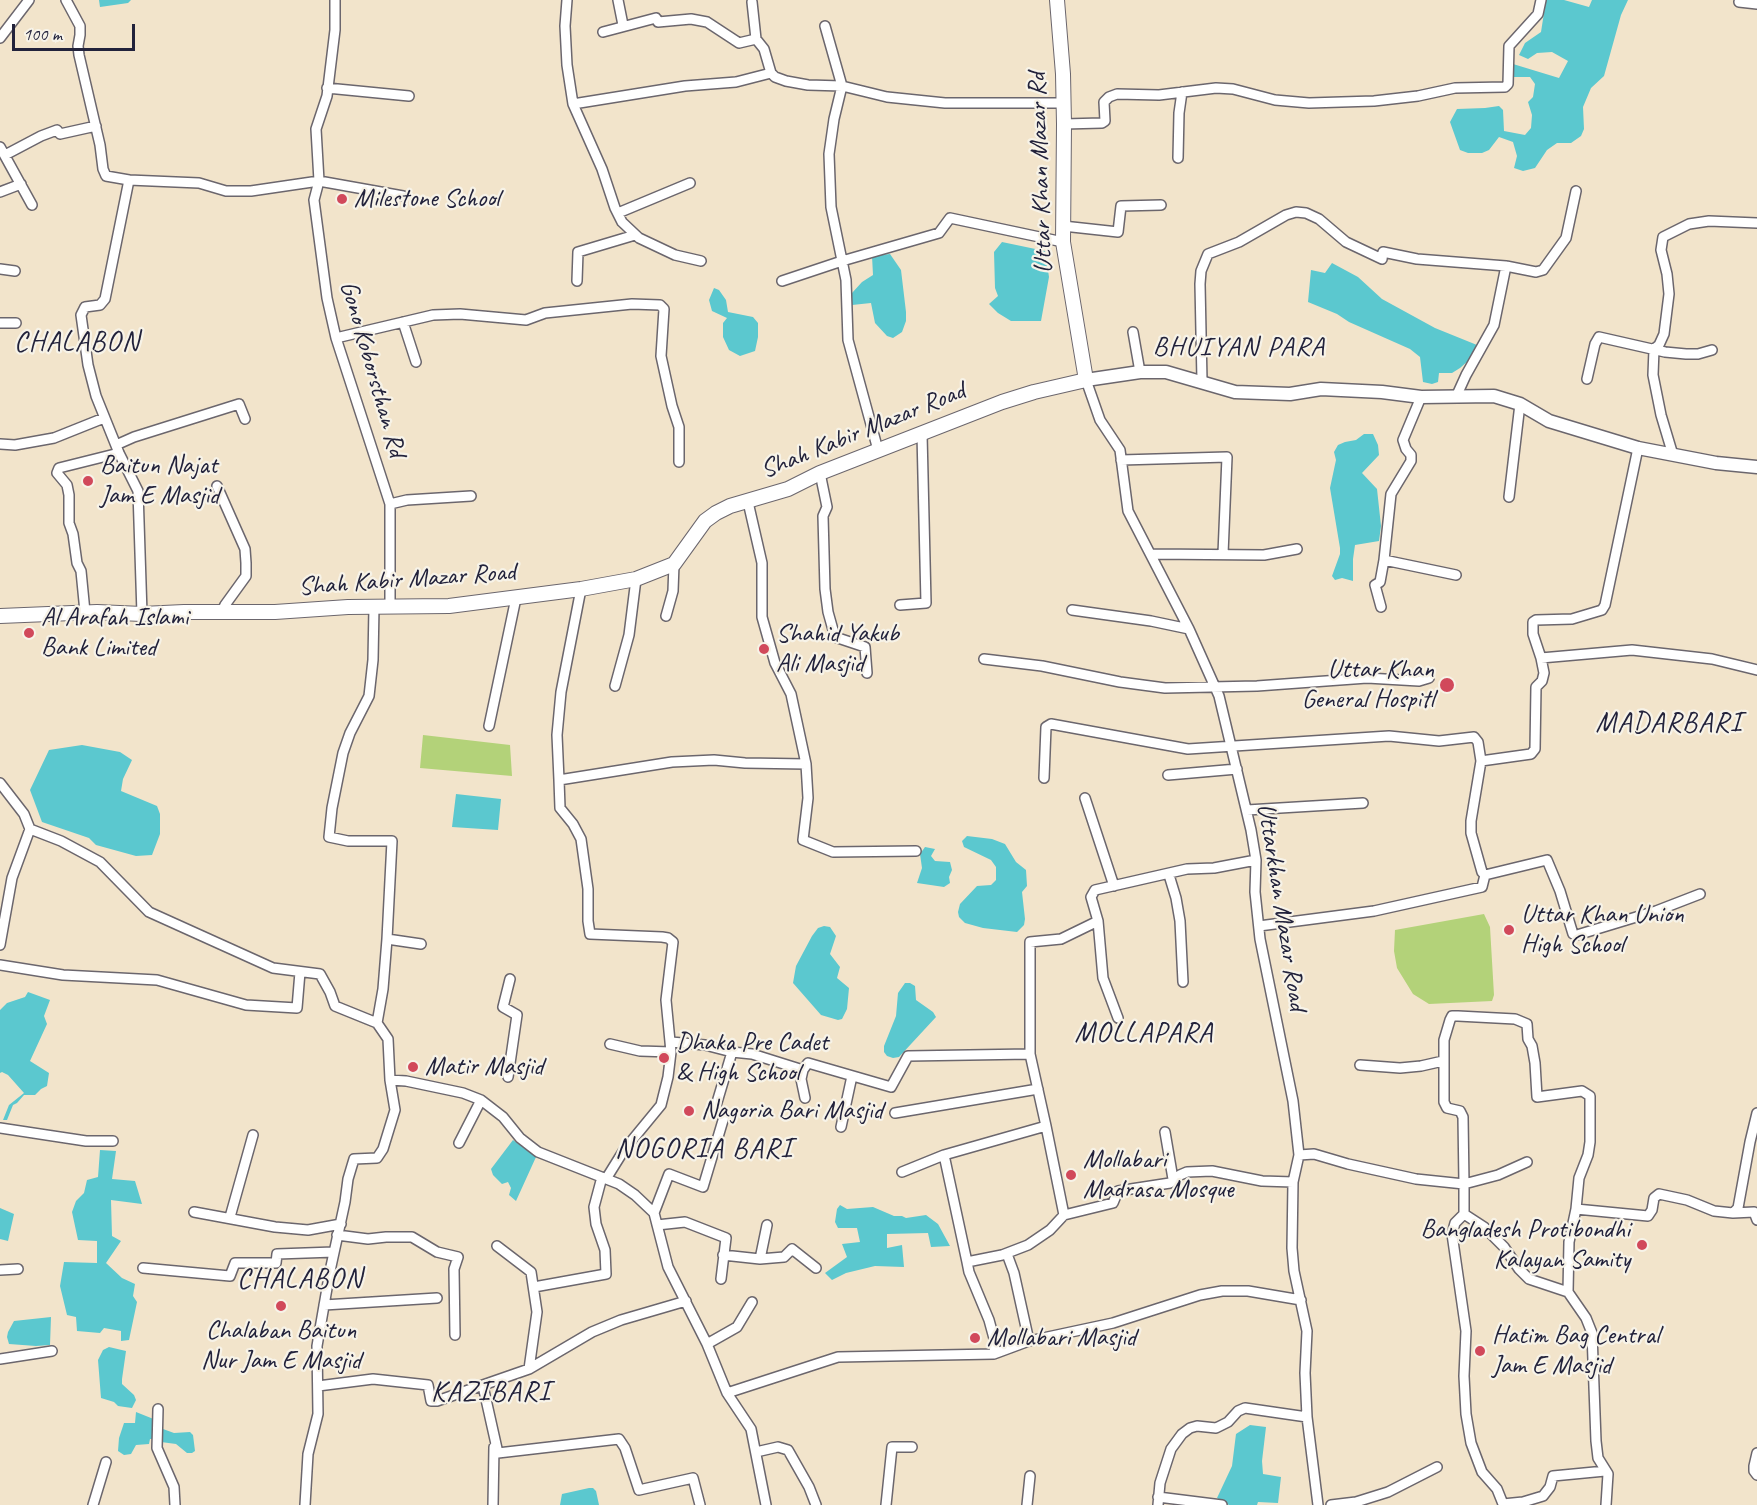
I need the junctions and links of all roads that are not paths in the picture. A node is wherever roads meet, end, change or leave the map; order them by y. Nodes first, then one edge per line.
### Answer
1 (29, 0) edge
2 (66, 0) edge
3 (335, 0) edge
4 (567, 0) edge
5 (618, 0) edge
6 (1057, 0) edge
7 (1541, 0) edge
8 (752, 2) dead end
9 (1739, 2) dead end
10 (1757, 4) edge
11 (623, 25) junction
12 (825, 26) dead end
13 (603, 32) dead end
14 (0, 38) edge
15 (756, 39) junction
16 (771, 73) junction
17 (842, 86) junction
18 (327, 88) junction
19 (1182, 92) junction
20 (409, 96) dead end
21 (1063, 103) junction
22 (573, 104) junction
23 (1064, 124) junction
24 (96, 126) junction
25 (2, 151) edge
26 (1178, 158) dead end
27 (129, 180) junction
28 (319, 181) junction
29 (690, 183) dead end
30 (21, 184) junction
31 (1576, 191) dead end
32 (0, 192) edge
33 (404, 196) dead end
34 (32, 205) dead end
35 (1161, 206) dead end
36 (618, 213) junction
37 (1757, 223) edge
38 (1063, 226) junction
39 (635, 235) junction
40 (1063, 242) junction
41 (701, 261) dead end
42 (842, 261) junction
43 (1506, 266) junction
44 (0, 269) edge
45 (15, 271) dead end
46 (577, 281) dead end
47 (782, 281) dead end
48 (403, 322) junction
49 (0, 323) edge
50 (16, 323) dead end
51 (1133, 332) dead end
52 (336, 338) junction
53 (1654, 350) junction
54 (1712, 350) dead end
55 (416, 362) dead end
56 (1140, 372) junction
57 (1587, 379) dead end
58 (1086, 380) junction
59 (1202, 381) junction
60 (1421, 397) junction
61 (1456, 397) junction
62 (1520, 405) junction
63 (104, 418) junction
64 (245, 419) dead end
65 (922, 434) junction
66 (0, 444) edge
67 (1638, 448) junction
68 (117, 449) junction
69 (878, 450) junction
70 (1673, 455) junction
71 (1121, 460) junction
72 (679, 462) dead end
73 (1757, 467) edge
74 (820, 473) junction
75 (217, 486) dead end
76 (471, 496) dead end
77 (1509, 497) dead end
78 (748, 502) junction
79 (390, 504) junction
80 (1297, 549) dead end
81 (1151, 554) junction
82 (1223, 554) junction
83 (1384, 560) junction
84 (674, 564) junction
85 (1456, 576) dead end
86 (636, 579) junction
87 (581, 589) junction
88 (516, 598) junction
89 (900, 605) dead end
90 (374, 607) junction
91 (1381, 607) dead end
92 (390, 608) junction
93 (1072, 610) dead end
94 (85, 612) junction
95 (221, 613) junction
96 (142, 614) junction
97 (0, 616) edge
98 (666, 616) dead end
99 (1189, 629) junction
100 (1540, 658) junction
101 (984, 659) dead end
102 (1757, 670) edge
103 (867, 673) dead end
104 (1429, 678) dead end
105 (615, 686) dead end
106 (1216, 687) junction
107 (489, 726) dead end
108 (1231, 746) junction
109 (1481, 761) junction
110 (806, 764) junction
111 (1237, 769) junction
112 (1168, 776) dead end
113 (1044, 778) dead end
114 (559, 780) junction
115 (0, 783) edge
116 (1085, 798) dead end
117 (1363, 803) dead end
118 (1247, 810) junction
119 (30, 829) junction
120 (916, 851) dead end
121 (1256, 860) junction
122 (1169, 875) junction
123 (1485, 875) junction
124 (1114, 886) junction
125 (1700, 894) dead end
126 (1098, 921) junction
127 (1259, 926) junction
128 (387, 939) junction
129 (421, 944) dead end
130 (0, 945) edge
131 (0, 965) edge
132 (300, 972) junction
133 (510, 979) dead end
134 (1183, 982) dead end
135 (1118, 1018) dead end
136 (377, 1023) junction
137 (610, 1044) dead end
138 (671, 1047) junction
139 (732, 1052) junction
140 (1030, 1054) junction
141 (1443, 1061) junction
142 (1360, 1065) dead end
143 (803, 1070) junction
144 (852, 1076) junction
145 (508, 1077) dead end
146 (390, 1080) junction
147 (1038, 1089) junction
148 (805, 1098) dead end
149 (481, 1100) junction
150 (895, 1113) dead end
151 (1757, 1113) edge
152 (1046, 1126) junction
153 (841, 1127) dead end
154 (0, 1128) edge
155 (1165, 1132) dead end
156 (253, 1136) dead end
157 (113, 1141) dead end
158 (459, 1143) dead end
159 (945, 1155) junction
160 (1299, 1155) junction
161 (1527, 1162) dead end
162 (902, 1172) dead end
163 (604, 1178) junction
164 (1173, 1179) junction
165 (1293, 1182) junction
166 (1464, 1184) junction
167 (1576, 1209) junction
168 (194, 1212) dead end
169 (654, 1213) junction
170 (1733, 1213) junction
171 (1464, 1214) junction
172 (1064, 1215) junction
173 (230, 1217) junction
174 (1757, 1220) edge
175 (341, 1224) junction
176 (657, 1225) junction
177 (767, 1225) dead end
178 (337, 1235) junction
179 (497, 1246) dead end
180 (334, 1252) junction
181 (1007, 1254) junction
182 (723, 1255) junction
183 (760, 1259) junction
184 (967, 1262) junction
185 (143, 1268) dead end
186 (816, 1268) dead end
187 (18, 1269) dead end
188 (0, 1270) edge
189 (721, 1279) dead end
190 (534, 1287) junction
191 (1568, 1292) junction
192 (437, 1298) dead end
193 (1301, 1300) junction
194 (686, 1301) junction
195 (752, 1302) dead end
196 (324, 1305) junction
197 (455, 1335) dead end
198 (1029, 1341) junction
199 (707, 1344) junction
200 (52, 1351) dead end
201 (994, 1354) junction
202 (0, 1359) edge
203 (529, 1370) junction
204 (318, 1386) junction
205 (483, 1386) junction
206 (727, 1393) junction
207 (158, 1409) dead end
208 (1307, 1417) junction
209 (494, 1438) junction
210 (912, 1447) dead end
211 (756, 1452) junction
212 (1757, 1453) edge
213 (106, 1462) dead end
214 (1437, 1467) dead end
215 (1605, 1471) junction
216 (1757, 1474) edge
217 (1030, 1476) dead end
218 (1158, 1501) edge
219 (93, 1505) edge
220 (175, 1505) edge
221 (305, 1505) edge
222 (493, 1505) edge
223 (700, 1505) edge
224 (766, 1505) edge
225 (816, 1505) edge
226 (886, 1505) edge
227 (1027, 1505) edge
228 (1222, 1505) edge
229 (1318, 1505) edge
230 (1330, 1505) edge
231 (1606, 1505) edge

1 - 14 street
2 - 24 street
3 - 18 street, Gono Koborsthan Rd
4 - 22 street
5 - 11 street
6 - 21 main road, Uttar Khan Mazar Rd
7 - 19 street
8 - 15 street
9 - 10 street
11 - 13 street
11 - 15 street
12 - 17 street
15 - 16 street
16 - 17 street
16 - 22 street
17 - 21 street
17 - 42 street
18 - 20 street
18 - 28 street, Gono Koborsthan Rd
19 - 23 street
19 - 26 street
21 - 23 main road, Uttar Khan Mazar Rd
22 - 36 street
23 - 38 main road, Uttar Khan Mazar Rd
24 - 25 street
24 - 27 street
25 - 30 street
27 - 28 street
27 - 63 street
28 - 33 street
28 - 52 street, Gono Koborsthan Rd
29 - 36 street
30 - 32 street
30 - 34 street
31 - 43 street
35 - 38 street
36 - 39 street
37 - 53 street
38 - 40 main road, Uttar Khan Mazar Rd
39 - 41 street
39 - 46 street
40 - 42 street
40 - 58 main road, Uttar Khan Mazar Rd
42 - 47 street
42 - 69 street
43 - 59 street
43 - 61 street
44 - 45 street
48 - 52 street
48 - 55 street
48 - 72 street
49 - 50 street
51 - 56 street
52 - 79 street, Gono Koborsthan Rd
53 - 54 street
53 - 57 street
53 - 70 street
56 - 58 street, Shah Kabir Mazar Road
56 - 59 street, Shah Kabir Mazar Road
58 - 65 main road, Shah Kabir Mazar Road
58 - 71 street, Uttarkhan Mazar Road
59 - 60 street, Shah Kabir Mazar Road
60 - 61 street, Shah Kabir Mazar Road
60 - 83 street
61 - 62 street, Shah Kabir Mazar Road
62 - 67 street, Shah Kabir Mazar Road
62 - 77 street
63 - 66 street
63 - 68 street
64 - 68 street
65 - 69 main road, Shah Kabir Mazar Road
65 - 89 street
67 - 70 street, Shah Kabir Mazar Road
67 - 100 street
68 - 94 street
68 - 96 street
69 - 74 main road, Shah Kabir Mazar Road
70 - 73 street, Shah Kabir Mazar Road
71 - 81 street, Uttarkhan Mazar Road
71 - 82 street
74 - 78 main road, Shah Kabir Mazar Road
74 - 103 street
75 - 95 street
76 - 79 street
78 - 84 main road, Shah Kabir Mazar Road
78 - 110 street
79 - 92 street, Gono Koborsthan Rd
80 - 82 street
81 - 82 street
81 - 99 street, Uttarkhan Mazar Road
83 - 85 street
83 - 91 street
84 - 86 main road, Shah Kabir Mazar Road
84 - 98 street
86 - 87 main road, Shah Kabir Mazar Road
86 - 105 street
87 - 88 main road, Shah Kabir Mazar Road
87 - 114 street
88 - 92 main road, Shah Kabir Mazar Road
88 - 107 street
90 - 92 main road, Shah Kabir Mazar Road
90 - 95 main road, Shah Kabir Mazar Road
90 - 128 street
93 - 99 street
94 - 96 main road, Shah Kabir Mazar Road
94 - 97 main road, Shah Kabir Mazar Road
95 - 96 main road, Shah Kabir Mazar Road
99 - 106 street, Uttarkhan Mazar Road
100 - 102 street
100 - 109 street
101 - 106 street
104 - 106 street
106 - 108 street, Uttarkhan Mazar Road
108 - 109 street
108 - 111 street, Uttarkhan Mazar Road
108 - 113 street
109 - 123 street
110 - 114 street
110 - 120 street
111 - 112 street
111 - 118 street, Uttarkhan Mazar Road
114 - 138 street
115 - 119 street
116 - 124 street
117 - 118 street
118 - 121 street, Uttarkhan Mazar Road
119 - 130 street
119 - 132 street
121 - 122 street
121 - 127 street, Uttarkhan Mazar Road
122 - 124 street
122 - 134 street
123 - 125 street
123 - 127 street
124 - 126 street
126 - 135 street
126 - 140 street
127 - 160 street, Uttarkhan Mazar Road
128 - 129 street
128 - 136 street
131 - 132 street
132 - 136 street
133 - 145 street
136 - 146 street
137 - 138 street
138 - 139 street
138 - 163 street
139 - 143 street
139 - 169 street
140 - 144 street
140 - 147 street
141 - 142 street
141 - 166 street
141 - 167 street
143 - 144 street
143 - 148 street
144 - 153 street
146 - 149 street
146 - 175 street
147 - 150 street
147 - 152 street
149 - 158 street
149 - 163 street
151 - 170 street
152 - 159 street
152 - 172 street
154 - 157 street
155 - 164 street
156 - 173 street
159 - 162 street
159 - 184 street
160 - 165 street, Uttarkhan Mazar Road
160 - 166 street
161 - 166 street
163 - 169 street
163 - 190 street
164 - 165 street
164 - 172 street
165 - 193 street, Uttarkhan Mazar Road
166 - 171 street
167 - 170 street
167 - 191 street
168 - 173 street
169 - 176 street
170 - 174 street
171 - 191 street
171 - 215 street
172 - 181 street
173 - 175 street
175 - 178 street
176 - 182 street
176 - 194 street
177 - 183 street
178 - 180 street
178 - 197 street
179 - 190 street
180 - 185 street
180 - 196 street
181 - 184 street
181 - 198 street
182 - 183 street
182 - 189 street
183 - 186 street
184 - 201 street
187 - 188 street
190 - 203 street
191 - 215 street
192 - 196 street
193 - 198 street
193 - 208 street, Uttarkhan Mazar Road
194 - 199 street
194 - 203 street
195 - 199 street
196 - 204 street
198 - 201 street
199 - 206 street
200 - 202 street
201 - 206 street
203 - 205 street
204 - 205 street
204 - 221 street
205 - 209 street
206 - 211 street
207 - 220 street
208 - 218 street
208 - 229 street, Uttarkhan Mazar Road
209 - 222 street
209 - 223 street
210 - 226 street
211 - 224 street
211 - 225 street
212 - 216 street
213 - 219 street
214 - 230 street
215 - 231 street
217 - 227 street
218 - 228 street

